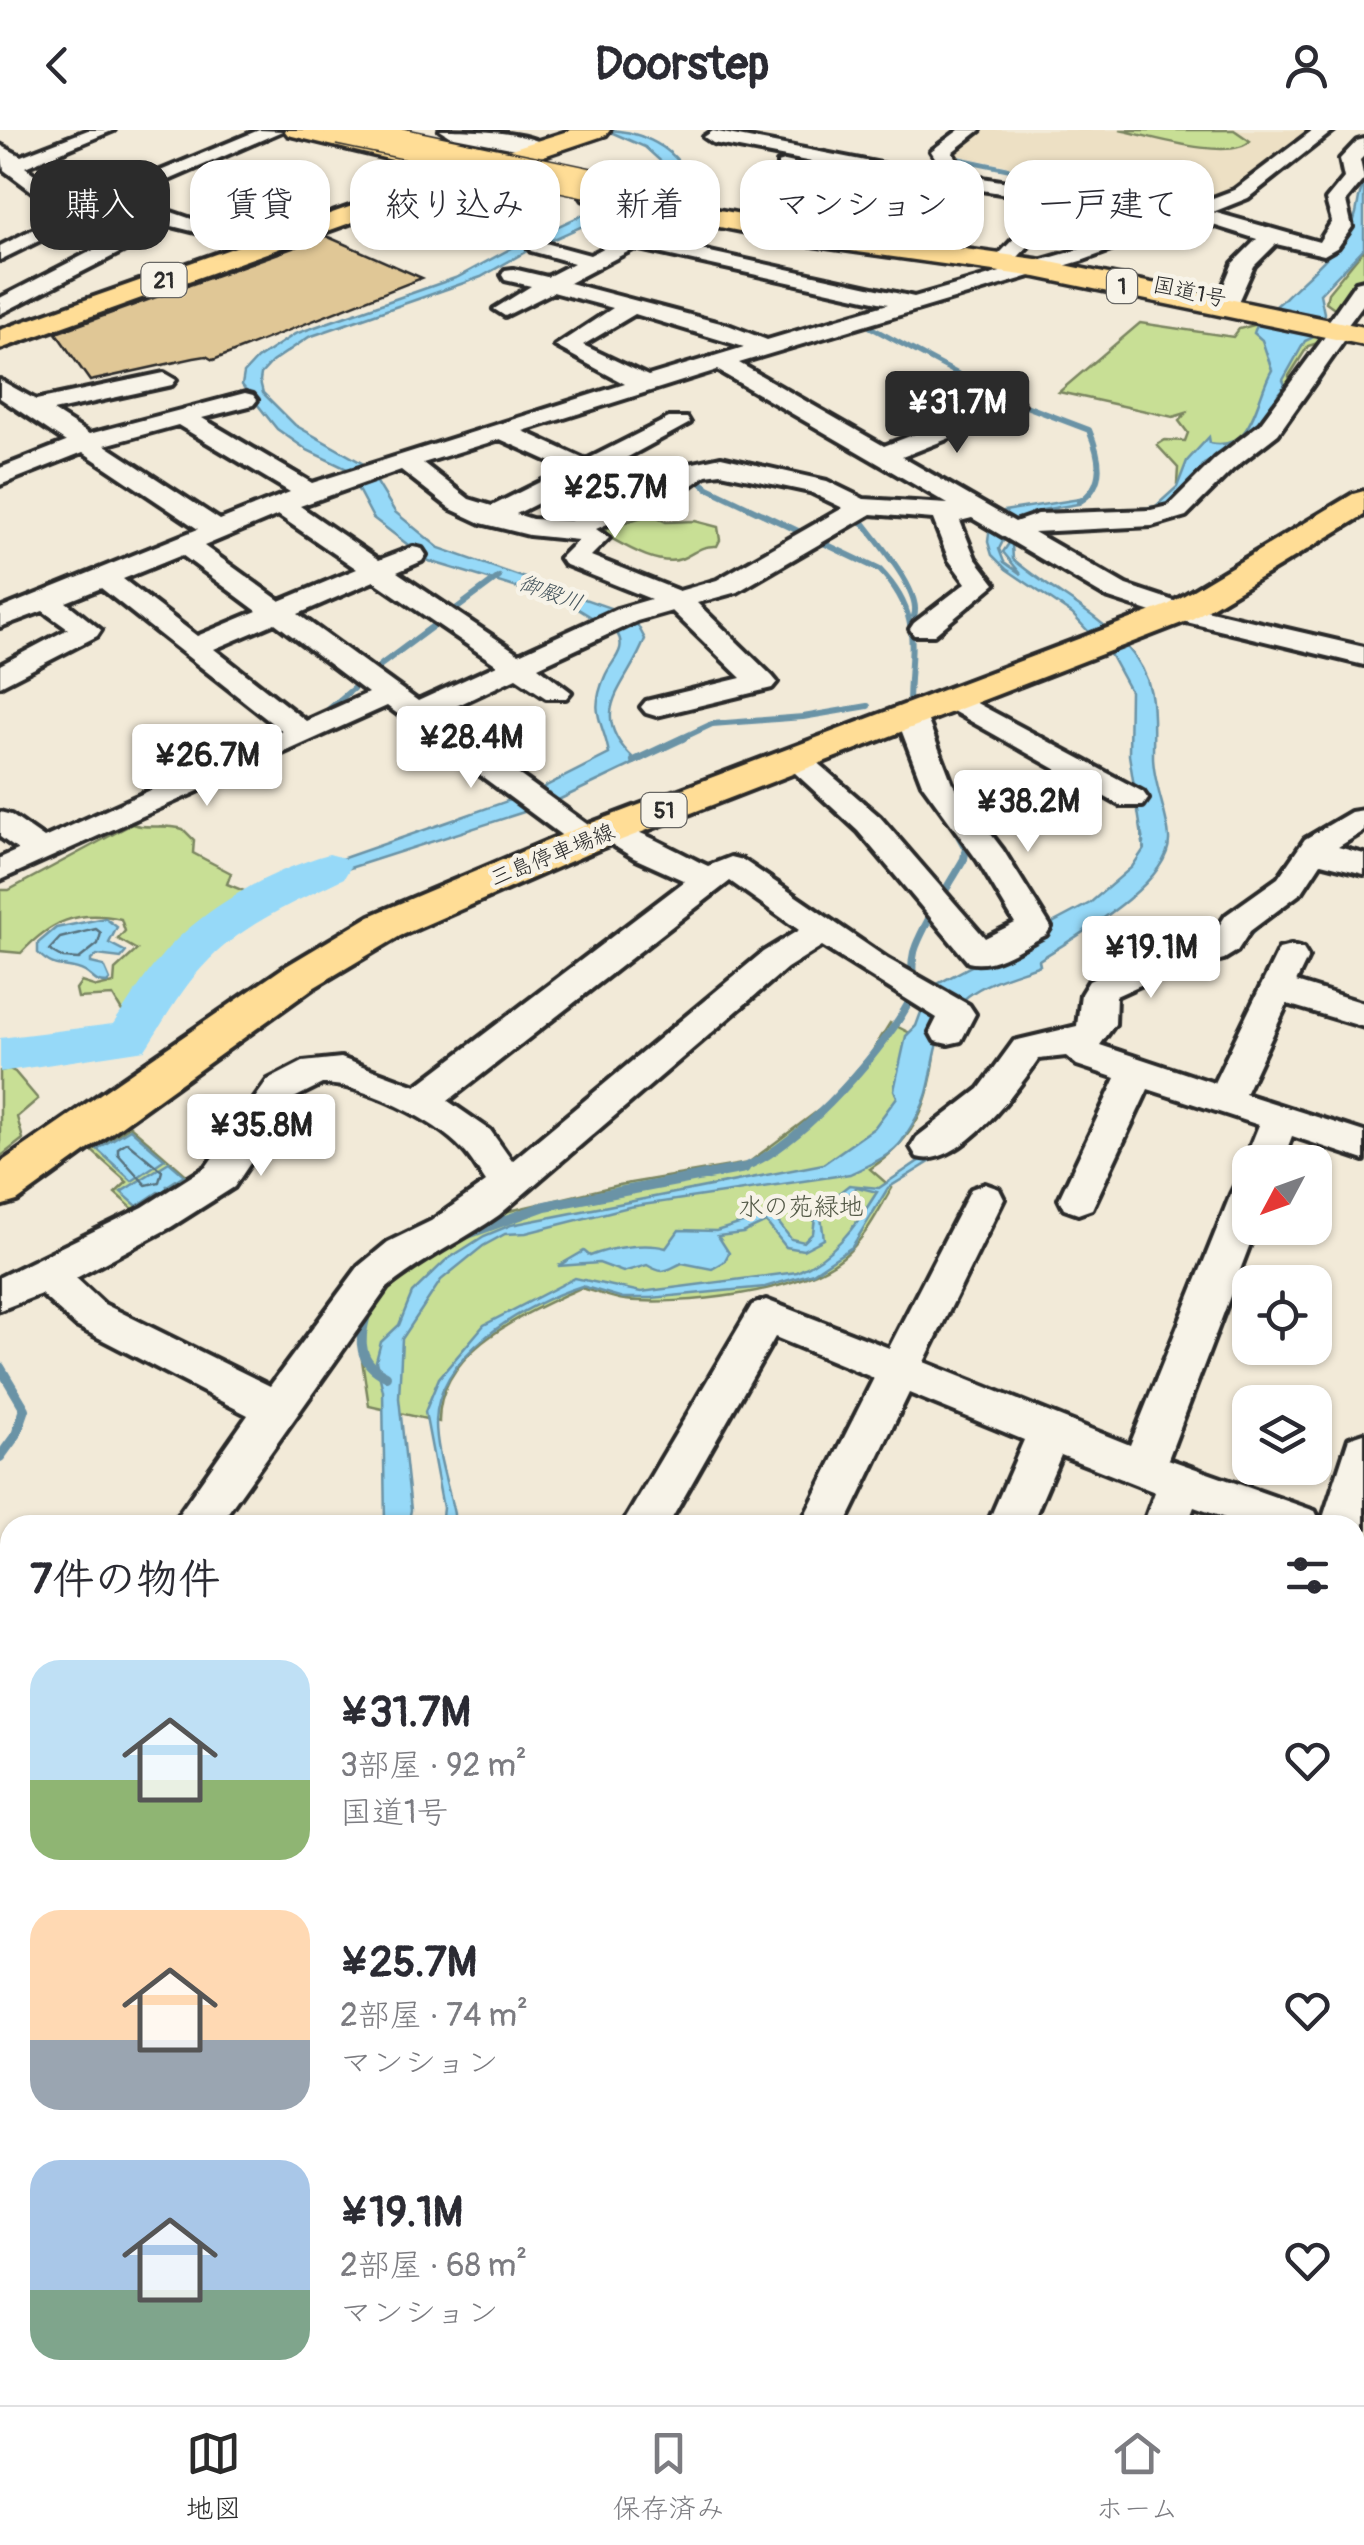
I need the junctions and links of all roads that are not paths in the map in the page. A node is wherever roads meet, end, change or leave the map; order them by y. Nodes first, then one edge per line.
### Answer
1 (105, 130) edge
2 (271, 130) edge
3 (297, 130) edge
4 (339, 130) edge
5 (392, 130) edge
6 (449, 130) edge
7 (971, 130) edge
8 (1325, 130) edge
9 (583, 132) edge
10 (713, 137) dead end
11 (836, 145) dead end
12 (1364, 145) edge
13 (11, 146) edge
14 (522, 151) junction
15 (408, 156) junction
16 (426, 160) edge
17 (495, 160) edge
18 (851, 160) edge
19 (890, 160) edge
20 (944, 160) edge
21 (580, 164) edge
22 (580, 165) edge
23 (170, 173) edge
24 (30, 191) edge
25 (1214, 204) edge
26 (740, 212) edge
27 (170, 217) edge
28 (173, 218) junction
29 (720, 219) edge
30 (1214, 219) edge
31 (190, 224) edge
32 (1272, 237) junction
33 (30, 239) edge
34 (246, 250) edge
35 (549, 250) edge
36 (615, 250) edge
37 (704, 250) edge
38 (906, 250) edge
39 (935, 250) edge
40 (955, 250) edge
41 (1028, 250) edge
42 (1060, 250) edge
43 (0, 254) edge
44 (1020, 261) junction
45 (593, 262) junction
46 (513, 274) dead end
47 (919, 277) junction
48 (551, 284) junction
49 (1364, 288) edge
50 (1229, 299) junction
51 (634, 306) junction
52 (0, 308) edge
53 (505, 309) dead end
54 (1266, 311) junction
55 (44, 323) junction
56 (1343, 327) edge
57 (0, 340) edge
58 (766, 346) junction
59 (719, 361) junction
60 (164, 380) dead end
61 (644, 384) junction
62 (0, 387) edge
63 (245, 400) dead end
64 (1012, 404) dead end
65 (32, 408) junction
66 (182, 417) junction
67 (678, 422) dead end
68 (503, 430) junction
69 (83, 442) junction
70 (882, 456) junction
71 (405, 461) junction
72 (586, 469) junction
73 (0, 477) edge
74 (916, 477) junction
75 (308, 492) junction
76 (645, 498) junction
77 (1364, 501) edge
78 (279, 504) junction
79 (864, 507) junction
80 (944, 512) junction
81 (490, 517) junction
82 (995, 523) junction
83 (216, 529) junction
84 (574, 529) junction
85 (182, 543) junction
86 (412, 555) dead end
87 (379, 569) junction
88 (104, 576) junction
89 (46, 600) junction
90 (677, 600) junction
91 (278, 612) junction
92 (1180, 612) junction
93 (0, 620) edge
94 (924, 628) dead end
95 (195, 648) junction
96 (1364, 656) edge
97 (517, 666) junction
98 (0, 677) edge
99 (556, 692) dead end
100 (390, 694) junction
101 (954, 700) junction
102 (656, 707) dead end
103 (416, 713) junction
104 (911, 716) junction
105 (302, 733) junction
106 (796, 760) junction
107 (1132, 799) dead end
108 (1362, 819) edge
109 (0, 822) edge
110 (599, 835) junction
111 (1312, 850) junction
112 (41, 851) junction
113 (1364, 864) edge
114 (0, 870) edge
115 (710, 878) junction
116 (822, 932) junction
117 (942, 1012) dead end
118 (1364, 1015) edge
119 (1074, 1043) junction
120 (1137, 1072) junction
121 (1224, 1100) junction
122 (421, 1102) junction
123 (1280, 1119) junction
124 (1270, 1145) edge
125 (930, 1146) dead end
126 (1364, 1146) edge
127 (508, 1184) junction
128 (0, 1188) edge
129 (985, 1199) dead end
130 (1078, 1199) dead end
131 (1234, 1245) edge
132 (48, 1276) junction
133 (0, 1294) edge
134 (902, 1370) junction
135 (277, 1410) junction
136 (1049, 1432) junction
137 (1364, 1451) edge
138 (1161, 1476) junction
139 (200, 1515) edge
140 (650, 1515) edge
141 (827, 1515) edge
142 (1013, 1515) edge
143 (1163, 1515) edge
144 (1271, 1515) edge
145 (1346, 1515) edge

1 - 13 street
2 - 15 street
2 - 23 street
3 - 15 highway, 1
4 - 26 highway, 国道1号 / 1, bridge
5 - 14 highway, 1
6 - 14 street
7 - 20 street
8 - 25 street
9 - 14 highway
9 - 21 highway
10 - 18 street
11 - 19 street
12 - 32 street
13 - 24 street
14 - 17 highway
14 - 22 highway, 1
15 - 16 highway, 1
27 - 28 street
28 - 31 street
28 - 52 street
29 - 47 highway, 1
30 - 32 street
32 - 50 street
33 - 43 street
34 - 55 main road, 21
35 - 45 street
36 - 45 street
37 - 47 street
38 - 47 highway, 国道1号 / 1
39 - 47 street
40 - 44 highway, 国道1号 / 1
41 - 44 street
42 - 44 street
44 - 47 highway, 国道1号 / 1
44 - 47 street
44 - 50 highway, 国道1号 / 1
44 - 54 highway, 1
45 - 48 street
46 - 48 street
47 - 58 street
48 - 51 street
48 - 53 street
49 - 56 street
50 - 54 highway, 国道1号 / 1
51 - 58 street
51 - 61 street
52 - 55 street
54 - 56 highway, 国道1号 / 1
55 - 57 main road, 21
56 - 82 street
58 - 59 street
59 - 61 street
59 - 70 street
60 - 65 street
61 - 68 street
62 - 65 street
63 - 66 street
64 - 70 street
65 - 69 street
66 - 69 street
66 - 75 street
67 - 72 street
68 - 71 street
68 - 72 street
69 - 73 street
69 - 83 street
70 - 74 street
71 - 75 street
71 - 81 street
72 - 76 street
72 - 81 street
74 - 79 street
74 - 82 street
75 - 78 street
76 - 79 street
76 - 84 street
77 - 92 main road, 三島停車場線 / 51
78 - 83 street
78 - 87 street
79 - 80 street
79 - 90 street
80 - 82 street
80 - 94 street
81 - 84 street
82 - 92 street
83 - 85 street
84 - 90 street
85 - 88 street
85 - 91 street
86 - 87 street
87 - 91 street
87 - 97 street
88 - 89 street
88 - 95 street
89 - 93 street
89 - 98 street
90 - 97 street
90 - 102 street
91 - 95 street
91 - 100 street
92 - 96 street
92 - 101 main road, 三島停車場線 / 51
95 - 105 street
97 - 99 street
97 - 103 street
100 - 103 street
100 - 105 street
101 - 104 main road, 三島停車場線 / 51
101 - 107 street
103 - 110 street
104 - 106 main road, 三島停車場線 / 51
104 - 106 street
105 - 112 street
106 - 110 main road, 三島停車場線 / 51
108 - 111 street
109 - 112 street
110 - 115 street
110 - 128 main road, 三島停車場線 / 51
111 - 113 street
111 - 119 street
112 - 114 street
115 - 116 street
115 - 122 street
116 - 117 street
116 - 127 street
118 - 121 street
119 - 120 street
119 - 125 street
120 - 121 street
120 - 130 street
121 - 123 street
122 - 127 street
122 - 132 street
123 - 124 street
123 - 126 street
127 - 135 street
129 - 134 street
131 - 138 street
132 - 133 street
132 - 135 street
134 - 136 street
134 - 140 street
134 - 141 street
135 - 139 street
136 - 138 street
136 - 142 street
137 - 145 street
138 - 143 street
138 - 144 street

